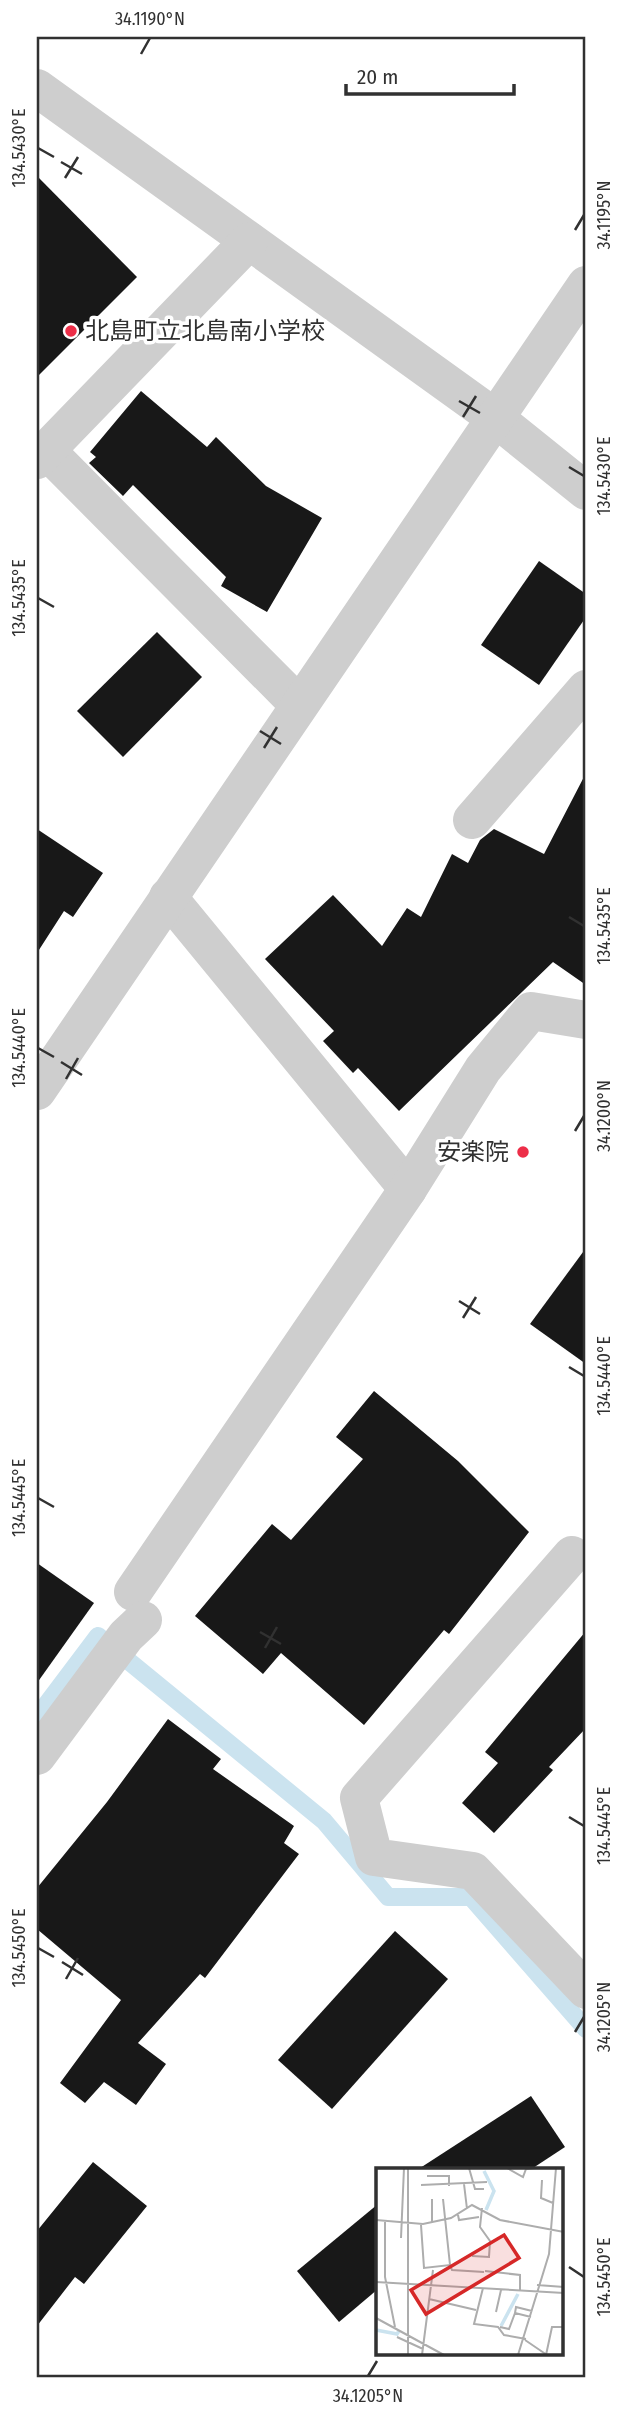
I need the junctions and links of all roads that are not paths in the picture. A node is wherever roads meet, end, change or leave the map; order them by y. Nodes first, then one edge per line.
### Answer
1 (37, 88) edge
2 (250, 242) junction
3 (586, 285) edge
4 (494, 417) junction
5 (41, 455) edge
6 (586, 491) edge
7 (586, 689) edge
8 (299, 705) junction
9 (472, 820) dead end
10 (168, 897) junction
11 (586, 1020) edge
12 (37, 1091) edge
13 (408, 1189) junction
14 (572, 1555) dead end
15 (37, 1756) edge
16 (586, 1990) edge

1 - 2 street
2 - 4 street
2 - 5 street
3 - 4 street
4 - 6 street
4 - 8 street
5 - 8 street
7 - 9 street
8 - 10 street
10 - 12 street
10 - 13 street
11 - 13 street
13 - 15 street
14 - 16 street

